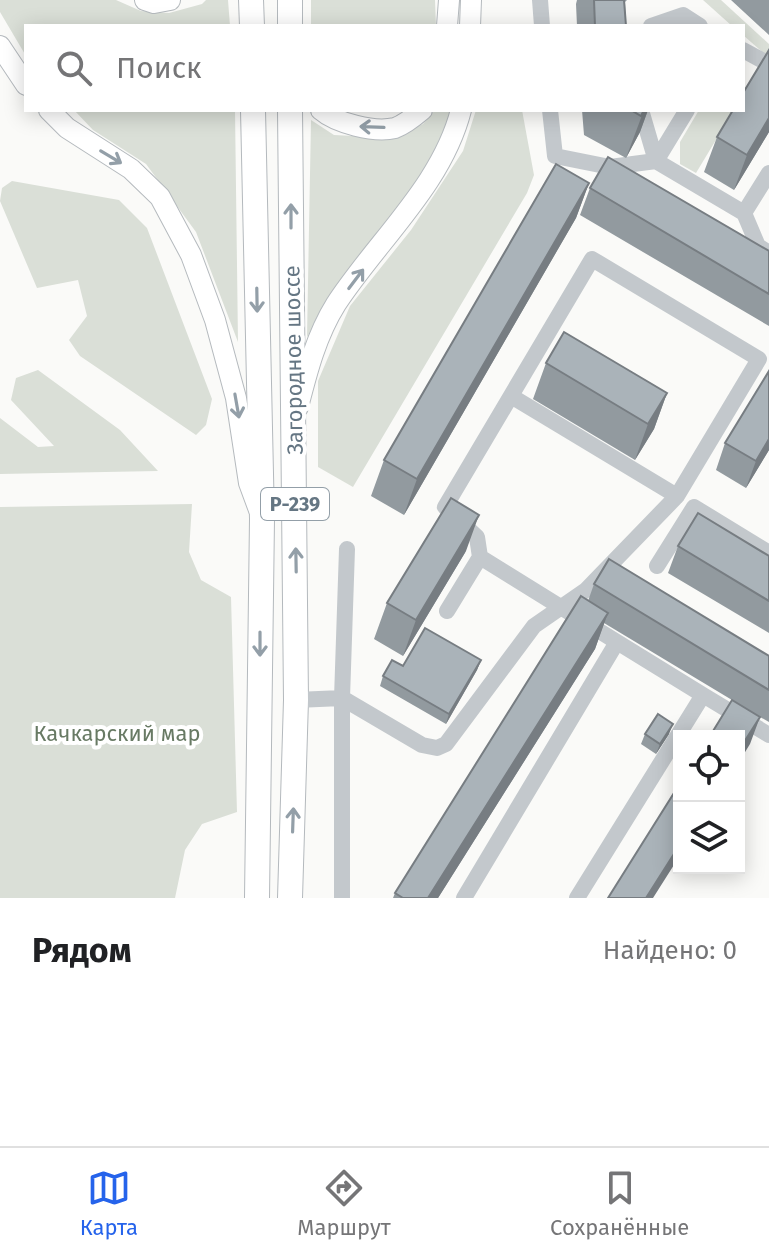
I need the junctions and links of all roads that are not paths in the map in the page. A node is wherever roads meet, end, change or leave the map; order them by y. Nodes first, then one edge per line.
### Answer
1 (145, 0) edge
2 (170, 0) edge
3 (251, 0) edge
4 (290, 0) edge
5 (449, 0) edge
6 (471, 0) edge
7 (540, 0) edge
8 (252, 24) edge
9 (290, 24) edge
10 (447, 24) edge
11 (470, 24) edge
12 (542, 24) edge
13 (657, 24) edge
14 (697, 24) edge
15 (0, 46) edge
16 (745, 51) edge
17 (769, 64) edge
18 (24, 82) edge
19 (51, 112) edge
20 (253, 112) edge
21 (290, 112) edge
22 (323, 112) edge
23 (419, 112) edge
24 (460, 112) edge
25 (550, 112) edge
26 (642, 112) edge
27 (686, 112) edge
28 (656, 161) junction
29 (769, 173) edge
30 (744, 213) junction
31 (769, 253) edge
32 (511, 396) junction
33 (293, 426) junction
34 (677, 496) junction
35 (262, 519) junction
36 (347, 549) dead end
37 (769, 553) edge
38 (480, 557) junction
39 (657, 566) dead end
40 (561, 606) junction
41 (447, 611) dead end
42 (617, 642) junction
43 (703, 695) junction
44 (342, 698) junction
45 (296, 700) junction
46 (769, 735) edge
47 (257, 898) edge
48 (290, 898) edge
49 (342, 898) edge
50 (464, 898) edge
51 (577, 898) edge

1 - 2 main road
3 - 8 highway
4 - 9 highway
5 - 10 main road
6 - 11 main road
7 - 12 lane
13 - 14 lane
15 - 18 main road
16 - 17 lane
19 -> 35 main road
20 -> 35 highway, Загородное шоссе / Р-239
33 -> 21 highway, Загородное шоссе / Р-239
23 -> 22 main road
33 -> 24 main road
25 - 28 lane
26 - 28 lane
27 - 28 lane
28 - 30 lane
29 - 30 lane
30 - 31 lane
32 - 34 lane
32 - 34 lane
32 - 38 lane
45 -> 33 highway, Загородное шоссе / Р-239
34 - 40 lane
35 -> 47 highway, Загородное шоссе / Р-239
36 - 44 lane
37 - 39 lane
38 - 40 lane
38 - 41 lane
40 - 42 lane
40 - 44 lane
42 - 43 lane
42 - 50 lane
43 - 46 lane
43 - 51 lane
44 - 45 lane
44 - 49 lane
48 -> 45 highway, Загородное шоссе / Р-239

